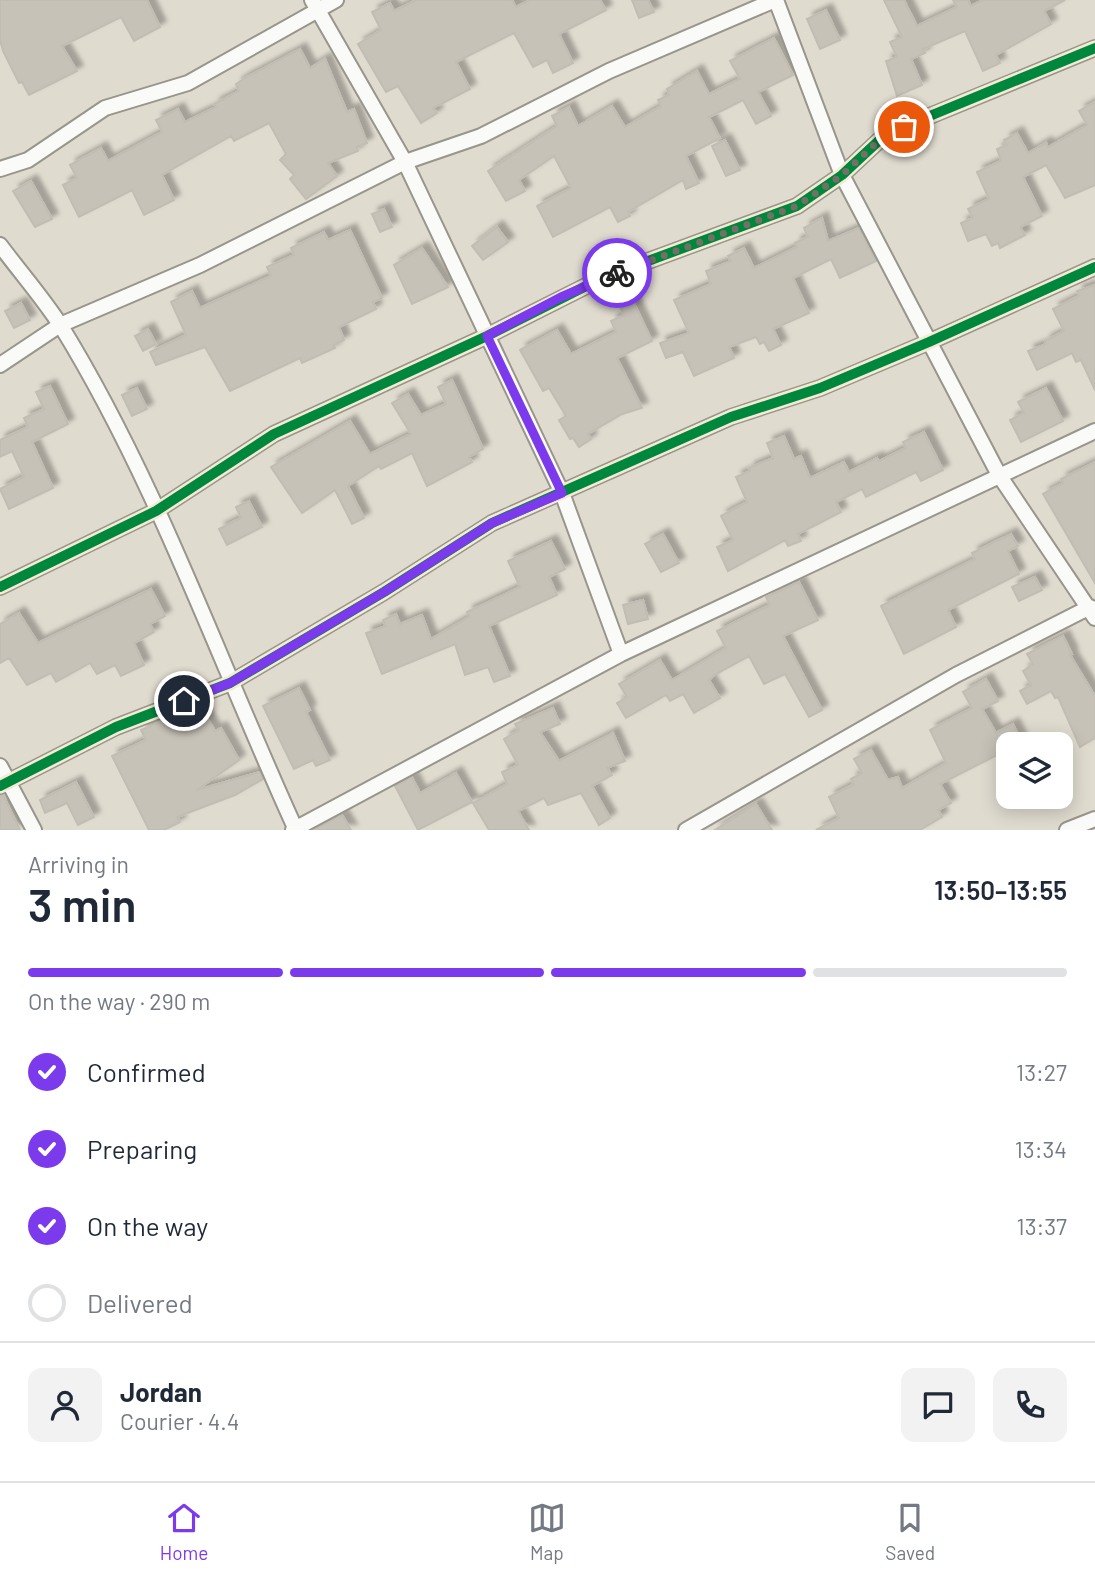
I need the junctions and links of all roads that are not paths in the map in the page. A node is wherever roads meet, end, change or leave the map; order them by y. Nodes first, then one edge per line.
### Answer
1 (336, 0) edge
2 (776, 0) edge
3 (315, 4) edge
4 (1095, 48) edge
5 (405, 162) junction
6 (0, 169) edge
7 (842, 175) junction
8 (0, 245) edge
9 (1095, 267) edge
10 (60, 324) junction
11 (487, 336) junction
12 (929, 342) junction
13 (0, 365) edge
14 (1095, 431) edge
15 (999, 475) junction
16 (562, 493) junction
17 (156, 511) junction
18 (0, 587) edge
19 (1093, 612) edge
20 (621, 654) junction
21 (230, 683) junction
22 (0, 766) edge
23 (5, 785) edge
24 (1095, 819) edge
25 (34, 830) edge
26 (295, 830) edge
27 (686, 830) edge
28 (1067, 830) edge

1 - 3 street
2 - 5 street
2 - 7 street
3 - 5 street
3 - 6 street
4 - 7 street
5 - 10 street
5 - 11 street
7 - 11 street
7 - 12 street
8 - 10 street
9 - 12 street
10 - 13 street
10 - 17 street
11 - 16 street
11 - 17 street
12 - 15 street
12 - 16 street
14 - 15 street
15 - 19 street
15 - 20 street
16 - 20 street
16 - 21 street
17 - 18 street
17 - 21 street
19 - 27 street
20 - 26 street
21 - 23 street
21 - 26 street
22 - 23 street
23 - 25 street
24 - 28 street

